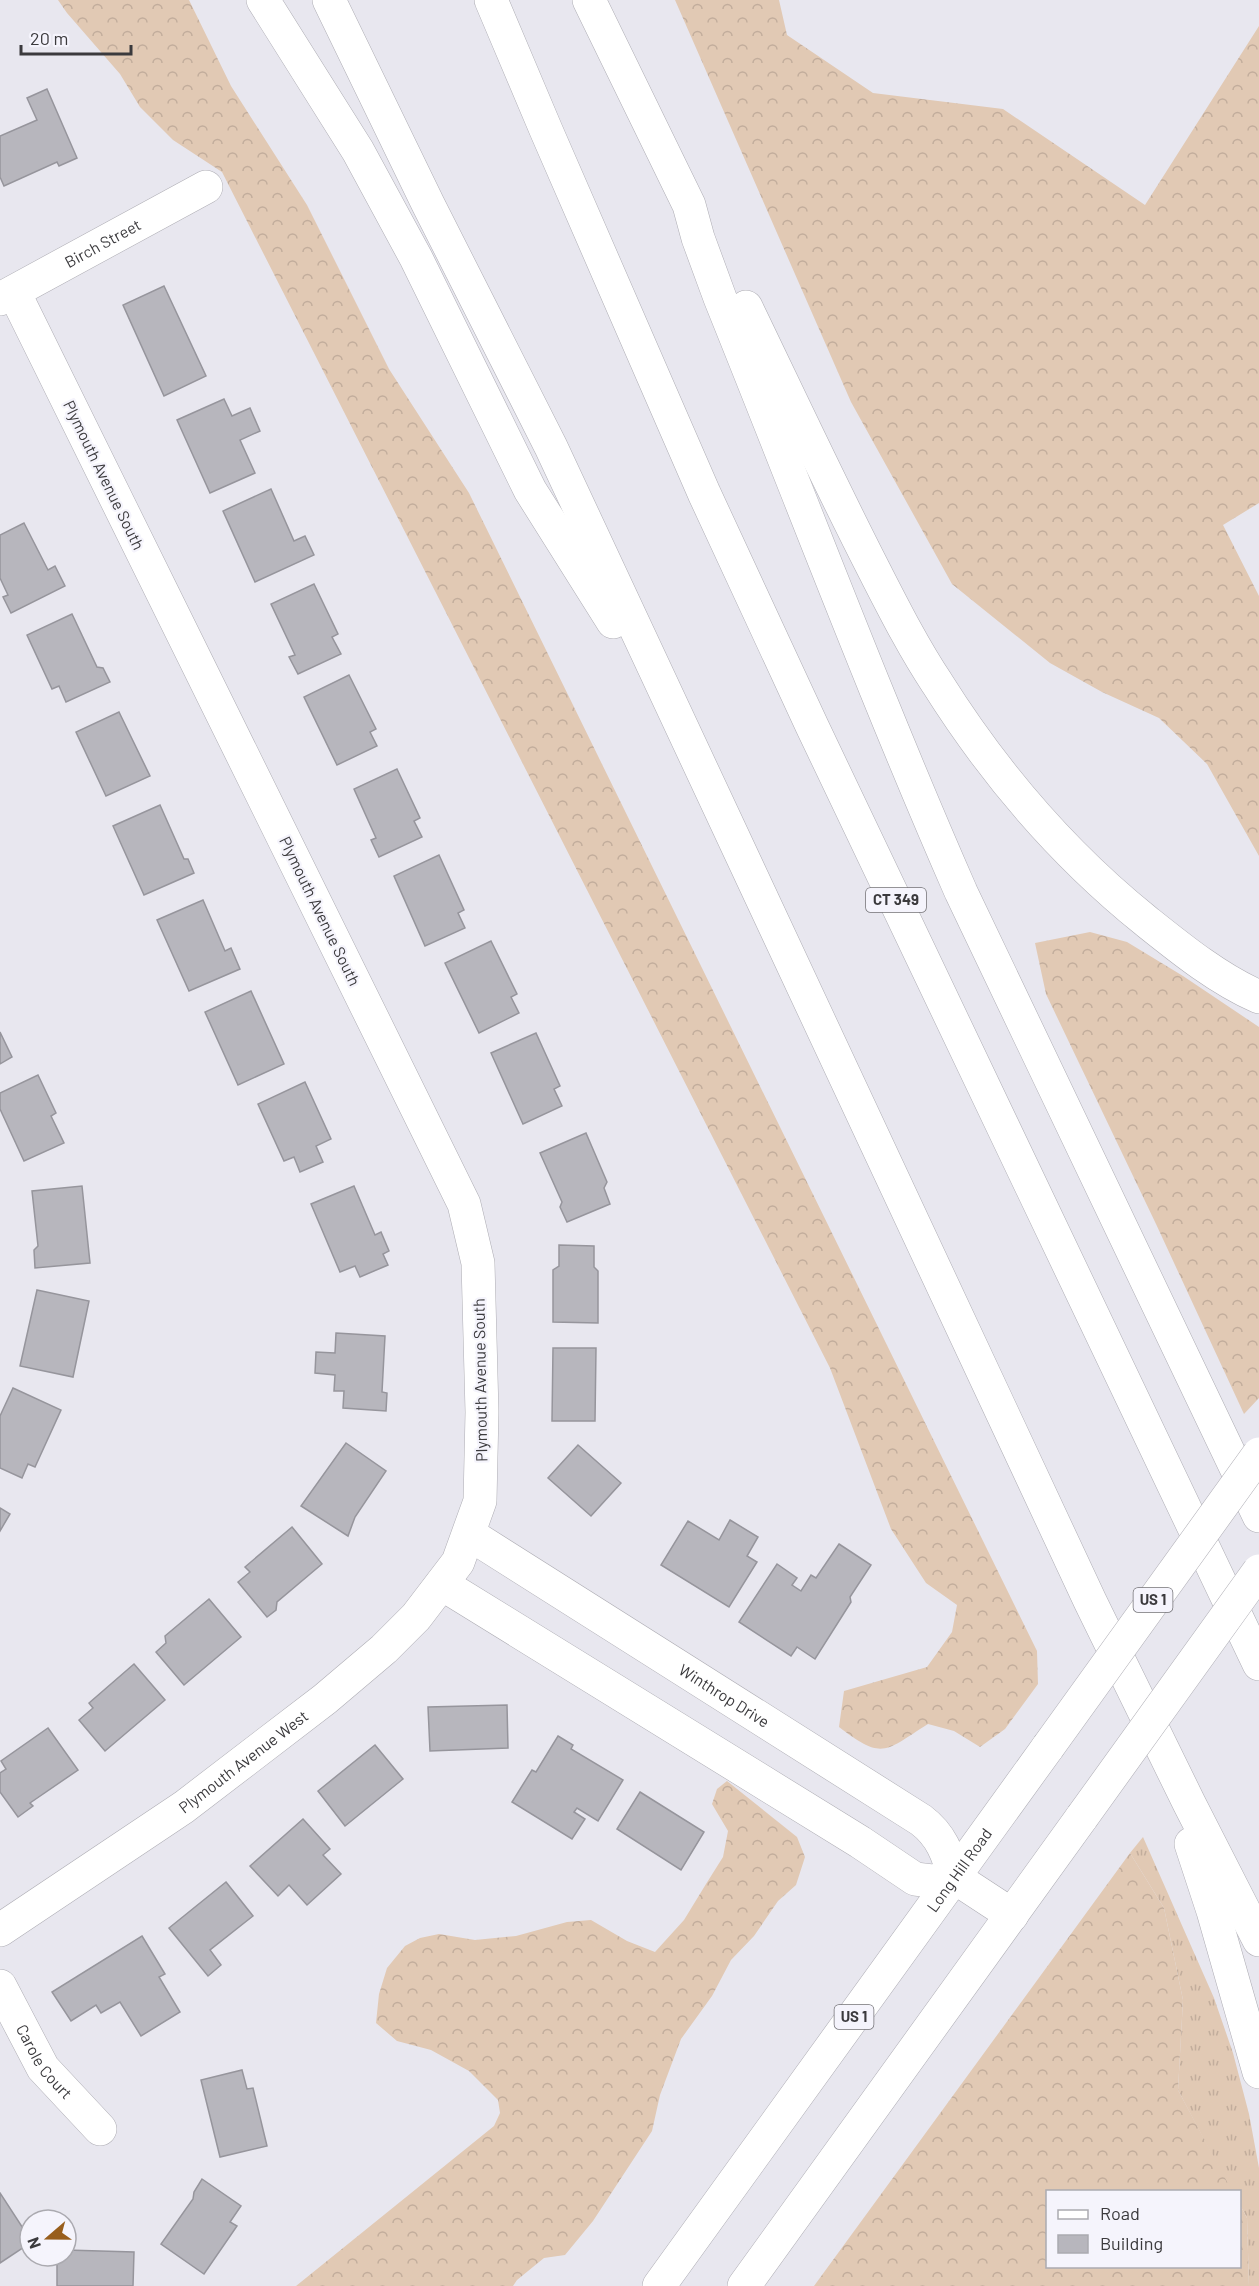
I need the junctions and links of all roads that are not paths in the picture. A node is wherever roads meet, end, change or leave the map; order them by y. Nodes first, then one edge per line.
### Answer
1 (262, 0) edge
2 (329, 0) edge
3 (477, 0) edge
4 (491, 0) edge
5 (589, 0) edge
6 (546, 130) junction
7 (206, 187) dead end
8 (689, 205) junction
9 (7, 296) edge
10 (684, 734) junction
11 (1259, 997) edge
12 (1259, 1454) edge
13 (1259, 1516) edge
14 (456, 1560) junction
15 (1259, 1571) edge
16 (1259, 1664) edge
17 (1135, 1694) junction
18 (954, 1878) junction
19 (1012, 1915) junction
20 (0, 1930) edge
21 (1259, 1940) edge
22 (0, 1986) edge
23 (1259, 2072) edge
24 (100, 2129) dead end
25 (746, 2284) edge
26 (659, 2286) edge

1 - 10 main road
2 - 10 main road
3 - 6 main road
4 - 6 main road
5 - 8 main road
6 - 16 main road, CT 349
7 - 9 main road, Birch Street
8 - 11 main road
8 - 13 main road
9 - 14 main road, Plymouth Avenue South
10 - 17 main road
12 - 18 main road, Long Hill Road / US 1, bridge
14 - 18 main road
14 - 18 main road, Winthrop Drive
14 - 20 main road, Plymouth Avenue West
15 - 19 main road, bridge
17 - 21 main road
17 - 23 main road
18 - 19 main road
18 - 26 main road, Long Hill Road / US 1
19 - 25 main road
22 - 24 main road, Carole Court

